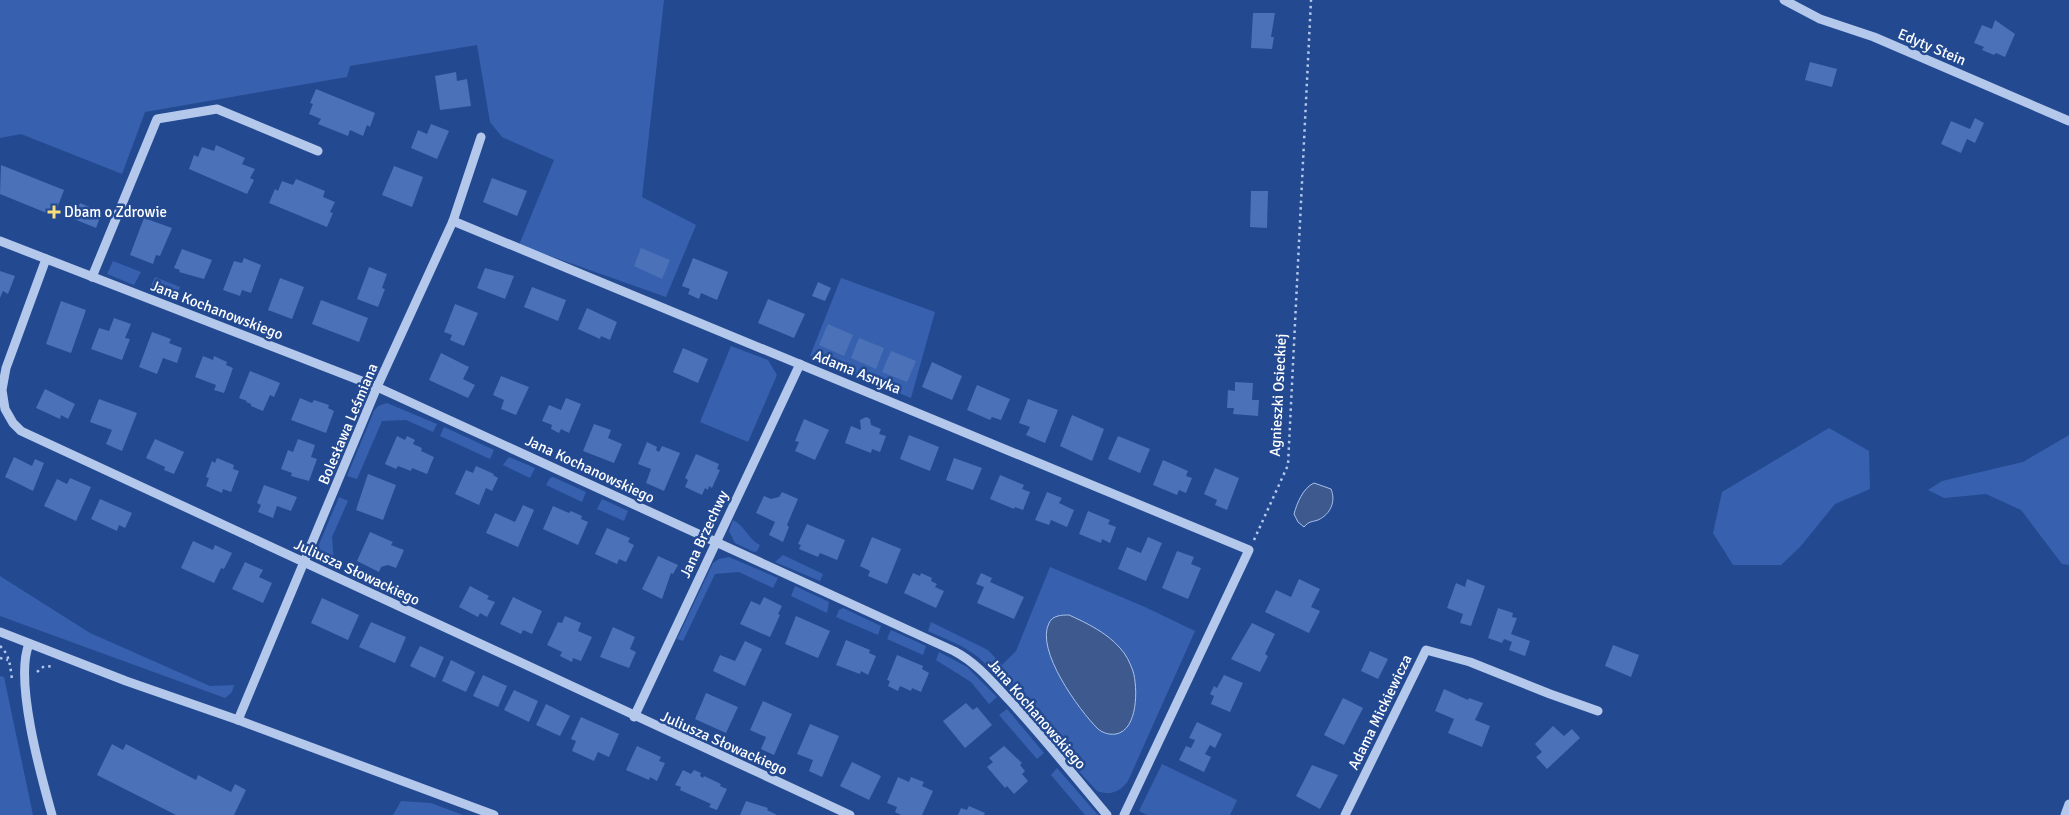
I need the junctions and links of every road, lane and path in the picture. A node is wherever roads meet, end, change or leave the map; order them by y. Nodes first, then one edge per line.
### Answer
1 (1311, 0) edge
2 (1784, 0) edge
3 (2069, 121) edge
4 (481, 137) dead end
5 (318, 151) dead end
6 (453, 221) junction
7 (0, 241) edge
8 (46, 259) junction
9 (92, 277) junction
10 (800, 364) junction
11 (377, 387) junction
12 (715, 542) junction
13 (1249, 550) junction
14 (304, 562) junction
15 (0, 632) edge
16 (29, 644) junction
17 (0, 658) edge
18 (9, 660) dead end
19 (53, 666) dead end
20 (25, 680) junction
21 (12, 682) dead end
22 (1598, 711) dead end
23 (634, 717) junction
24 (238, 720) junction
25 (2069, 804) edge
26 (52, 815) edge
27 (494, 815) edge
28 (850, 815) edge
29 (1107, 815) edge
30 (1124, 815) edge
31 (1344, 815) edge
32 (2065, 815) edge

1 - 13 path, Agnieszki Osieckiej
2 - 3 street, Edyty Stein
4 - 6 street, Bolesława Leśmiana
5 - 9 street
6 - 10 street, Adama Asnyka
6 - 11 street, Bolesława Leśmiana
7 - 8 street, Jana Kochanowskiego
8 - 9 street, Jana Kochanowskiego
8 - 14 street, Juliusza Słowackiego
9 - 11 street, Jana Kochanowskiego
10 - 12 street, Jana Brzechwy
10 - 13 street, Adama Asnyka
11 - 12 street, Jana Kochanowskiego
11 - 14 street, Bolesława Leśmiana
12 - 23 street, Jana Brzechwy
12 - 29 street, Jana Kochanowskiego
13 - 30 street
14 - 23 street, Juliusza Słowackiego
14 - 24 street, Bolesława Leśmiana
15 - 16 street
16 - 20 street
16 - 24 street
17 - 18 path
19 - 20 path
20 - 21 path
20 - 26 street
22 - 31 street, Adama Mickiewicza
23 - 28 street, Juliusza Słowackiego
24 - 27 street
25 - 32 street

